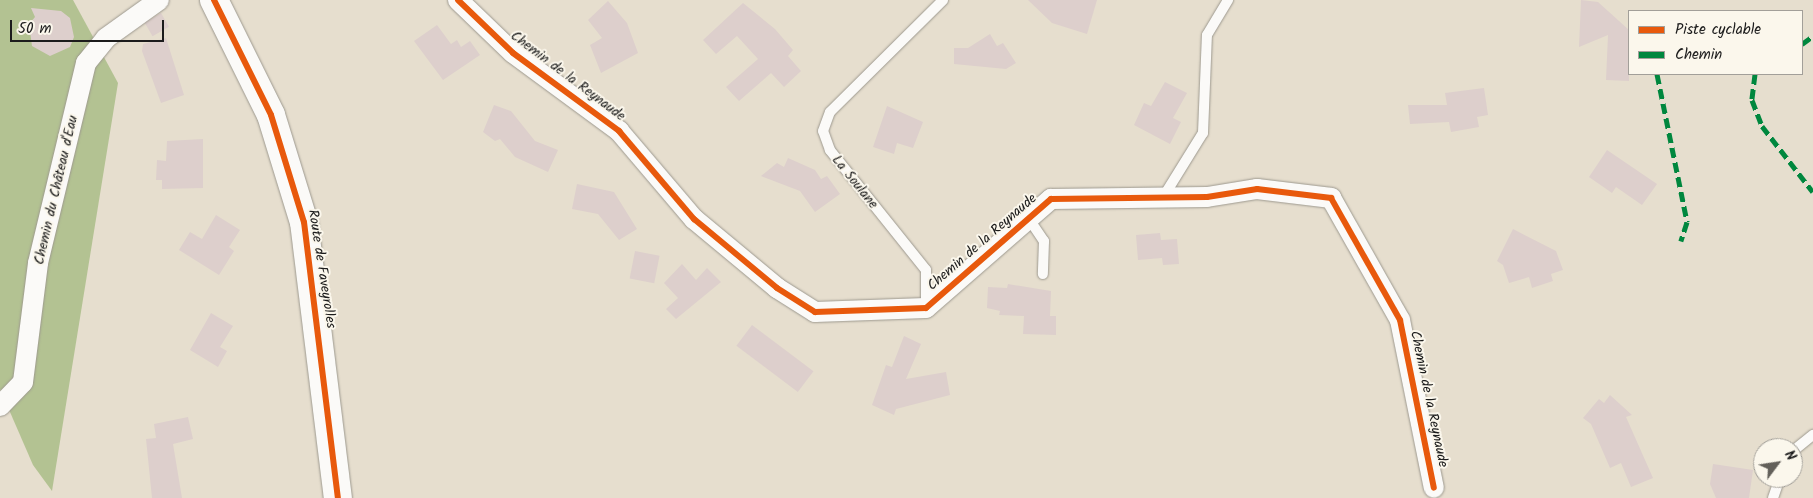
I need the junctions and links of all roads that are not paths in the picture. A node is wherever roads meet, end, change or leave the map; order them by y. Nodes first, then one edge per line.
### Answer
1 (159, 0) edge
2 (458, 0) edge
3 (943, 0) edge
4 (1228, 0) edge
5 (222, 2) edge
6 (1162, 199) junction
7 (1029, 218) junction
8 (1043, 274) dead end
9 (926, 308) junction
10 (0, 406) edge
11 (1813, 435) edge
12 (1803, 443) edge
13 (1434, 488) dead end
14 (338, 498) edge

1 - 10 street, Chemin du Château d'Eau
2 - 9 street, Chemin de la Reynaude
3 - 9 lane, La Soulane
4 - 6 lane
5 - 14 main road, Route de Faveyrolles
6 - 7 street, Chemin de la Reynaude
6 - 13 street, Chemin de la Reynaude
7 - 8 lane
7 - 9 street, Chemin de la Reynaude
11 - 12 lane

